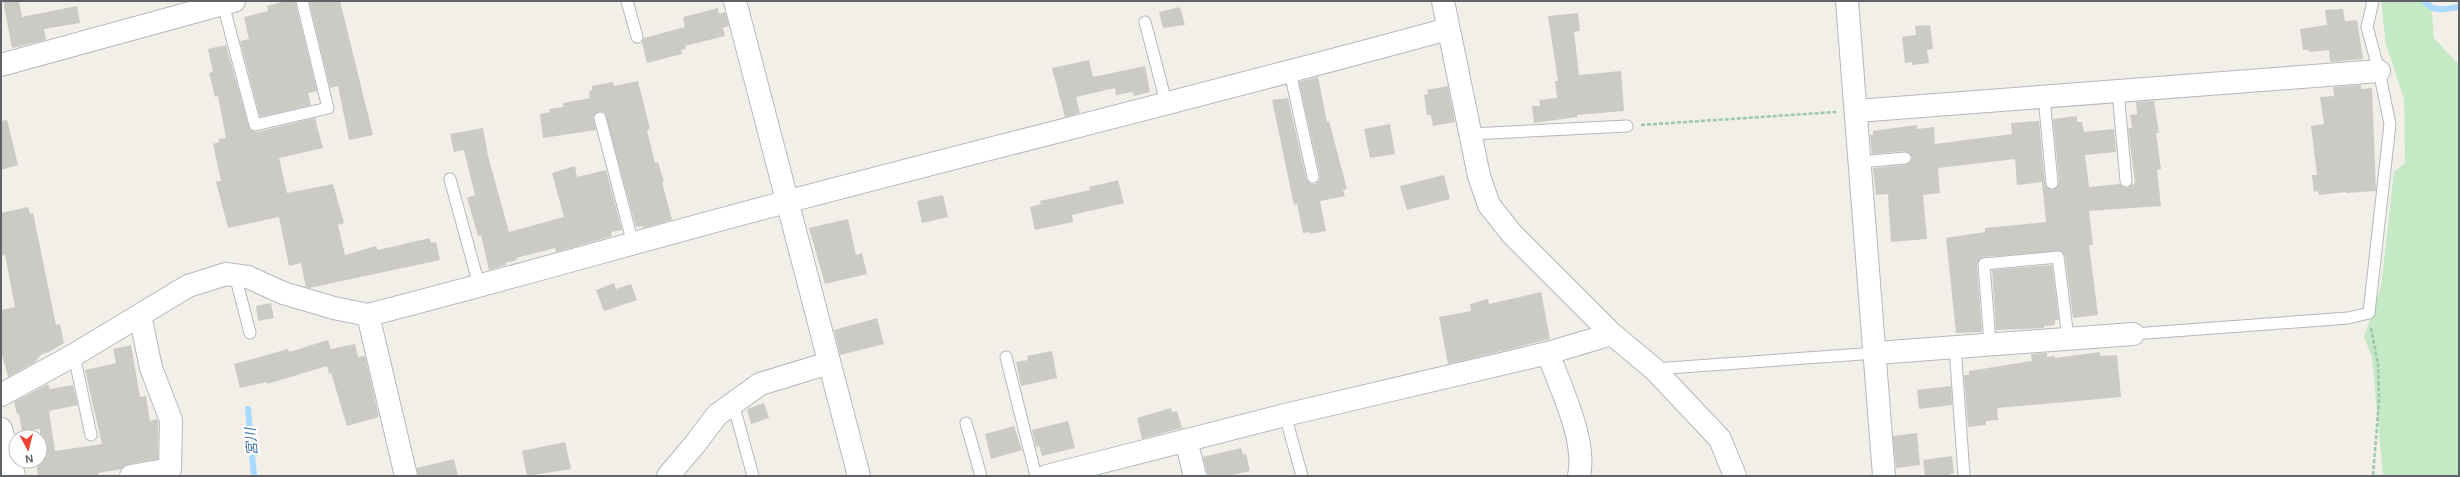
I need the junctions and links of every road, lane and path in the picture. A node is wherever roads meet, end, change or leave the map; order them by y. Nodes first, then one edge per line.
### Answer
1 (302, 1) edge
2 (627, 1) edge
3 (735, 1) edge
4 (1442, 1) edge
5 (1847, 1) edge
6 (2373, 1) edge
7 (228, 2) edge
8 (1145, 22) dead end
9 (1448, 29) junction
10 (637, 38) dead end
11 (1, 65) edge
12 (2379, 71) junction
13 (1290, 72) junction
14 (2118, 91) junction
15 (2044, 96) junction
16 (1166, 102) junction
17 (1857, 111) junction
18 (600, 118) dead end
19 (1627, 126) joint
20 (1471, 134) junction
21 (1906, 158) dead end
22 (1860, 162) junction
23 (1313, 177) dead end
24 (450, 179) dead end
25 (2126, 181) dead end
26 (2052, 183) dead end
27 (787, 202) junction
28 (633, 244) junction
29 (235, 275) junction
30 (479, 285) junction
31 (2369, 313) junction
32 (140, 315) junction
33 (368, 315) junction
34 (250, 333) dead end
35 (1612, 334) junction
36 (2133, 334) joint
37 (2068, 338) junction
38 (1990, 343) junction
39 (1955, 346) junction
40 (1548, 353) junction
41 (1876, 353) junction
42 (74, 355) junction
43 (1006, 357) dead end
44 (829, 363) junction
45 (1654, 369) junction
46 (1, 395) edge
47 (733, 403) junction
48 (1285, 414) junction
49 (966, 423) dead end
50 (1, 429) edge
51 (90, 435) dead end
52 (1186, 440) junction
53 (678, 471) edge
54 (14, 476) edge
55 (131, 476) edge
56 (406, 476) edge
57 (752, 476) edge
58 (859, 476) edge
59 (981, 476) edge
60 (1036, 476) edge
61 (1046, 476) edge
62 (1195, 476) edge
63 (1302, 476) edge
64 (1580, 476) edge
65 (1735, 476) edge
66 (1884, 476) edge
67 (1964, 476) edge
68 (2374, 476) edge

1 - 7 lane
2 - 10 lane
3 - 27 street
4 - 9 street
5 - 17 street
6 - 12 lane
7 - 11 street
8 - 16 lane
9 - 13 street
9 - 20 street
12 - 14 street
12 - 31 lane
13 - 16 street
13 - 23 lane
14 - 15 street
14 - 25 lane
15 - 17 street
15 - 26 lane
16 - 27 street
17 - 19 path
17 - 22 street
18 - 28 lane
19 - 20 lane
20 - 35 street
21 - 22 lane
22 - 41 street
24 - 30 lane
27 - 28 street
27 - 44 street
28 - 30 street
29 - 32 street
29 - 33 street
29 - 34 lane
30 - 33 street
31 - 36 lane
31 - 68 path
32 - 42 street
32 - 55 street
33 - 56 street
35 - 40 street
35 - 45 street
36 - 37 street
37 - 38 street
37 - 38 lane
38 - 39 street
39 - 41 street
39 - 67 lane
40 - 48 street
40 - 64 street
41 - 45 lane
41 - 66 street
42 - 46 street
42 - 51 lane
43 - 60 lane
44 - 47 street
44 - 58 street
45 - 65 street
47 - 53 street
47 - 57 lane
48 - 52 street
48 - 63 lane
49 - 59 lane
50 - 54 street
52 - 61 street
52 - 62 street

